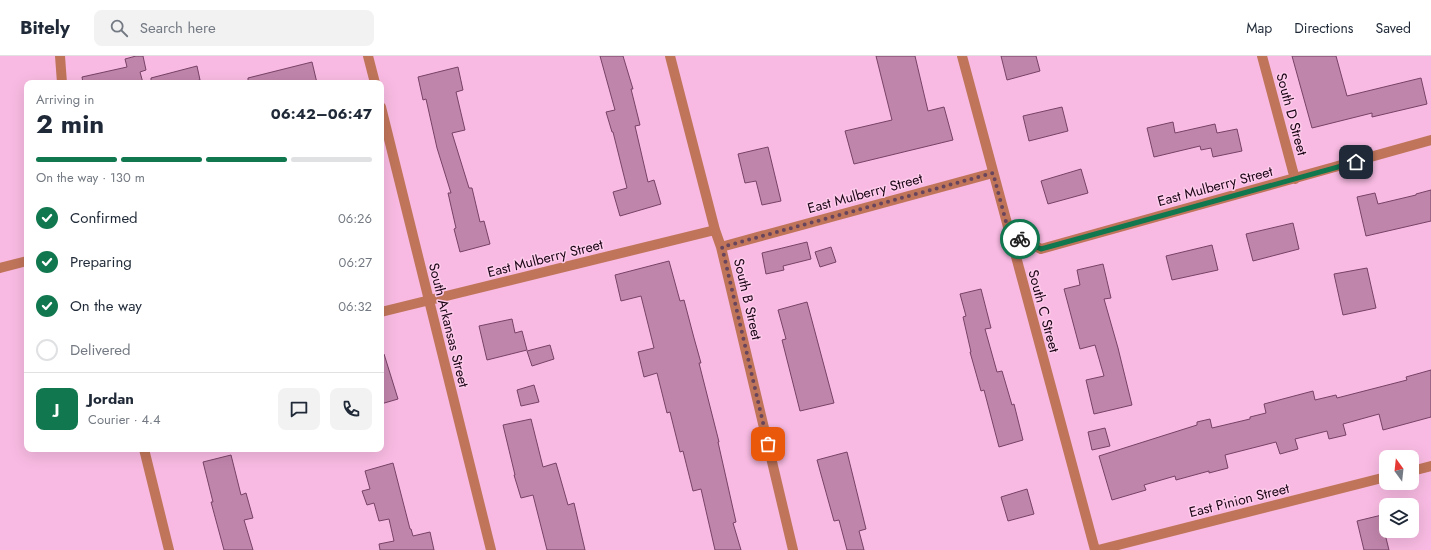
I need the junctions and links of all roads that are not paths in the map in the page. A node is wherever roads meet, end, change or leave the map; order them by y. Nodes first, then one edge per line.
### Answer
1 (60, 56) edge
2 (368, 56) edge
3 (670, 56) edge
4 (962, 56) edge
5 (1262, 56) edge
6 (62, 80) edge
7 (374, 80) edge
8 (384, 119) edge
9 (1431, 140) edge
10 (993, 173) junction
11 (1295, 179) junction
12 (715, 230) junction
13 (1009, 233) junction
14 (722, 247) junction
15 (24, 262) edge
16 (0, 268) edge
17 (429, 301) junction
18 (384, 311) edge
19 (145, 452) edge
20 (1430, 468) edge
21 (1419, 470) edge
22 (1379, 479) edge
23 (169, 550) edge
24 (491, 550) edge
25 (793, 550) edge
26 (1095, 550) edge
27 (1098, 550) edge

1 - 6 street
2 - 7 street
3 - 12 street, South B Street
4 - 10 street, South C Street
5 - 11 street, South D Street
8 - 17 street, South Arkansas Street
9 - 11 street, East Mulberry Street
10 - 13 street, South C Street
10 - 14 street, East Mulberry Street
11 - 13 street, East Mulberry Street
12 - 14 street, South B Street
12 - 17 street, East Mulberry Street
13 - 26 street, South C Street
14 - 25 street, South B Street
15 - 16 street
17 - 18 street, East Mulberry Street
17 - 24 street, South Arkansas Street
19 - 23 street
20 - 21 street
22 - 27 street, East Pinion Street

